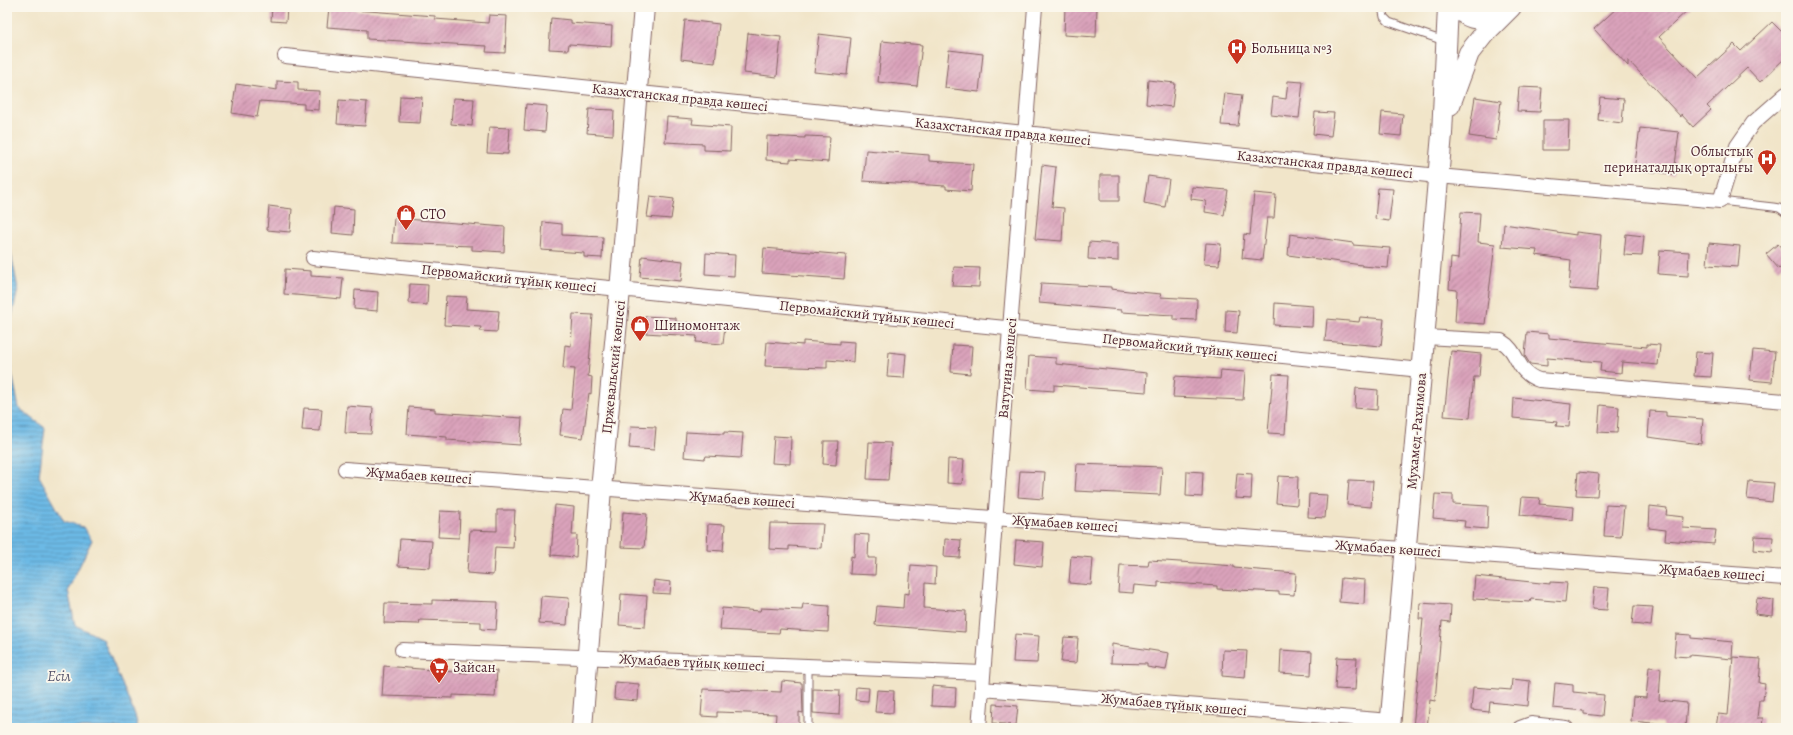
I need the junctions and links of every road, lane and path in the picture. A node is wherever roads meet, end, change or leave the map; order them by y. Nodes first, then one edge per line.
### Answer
1 (644, 7) edge
2 (1035, 7) edge
3 (1382, 7) edge
4 (1448, 7) edge
5 (1458, 7) edge
6 (1511, 7) edge
7 (1446, 42) junction
8 (285, 56) dead end
9 (637, 92) junction
10 (1786, 94) edge
11 (1025, 133) junction
12 (1442, 134) junction
13 (1438, 176) junction
14 (1720, 201) junction
15 (1786, 213) edge
16 (313, 258) dead end
17 (620, 290) junction
18 (1010, 329) junction
19 (1424, 337) junction
20 (1421, 370) junction
21 (1786, 401) edge
22 (345, 469) dead end
23 (601, 489) junction
24 (995, 518) junction
25 (1406, 549) junction
26 (1786, 578) edge
27 (402, 650) dead end
28 (587, 657) junction
29 (808, 667) junction
30 (983, 673) junction
31 (982, 689) junction
32 (1390, 725) edge
33 (582, 728) edge
34 (808, 728) edge
35 (979, 728) edge
36 (1520, 728) edge
37 (1566, 728) edge

1 - 9 street, Пржевальский көшесі
2 - 11 street, Ватутина көшесі
3 - 7 lane
4 - 7 street
5 - 6 street
6 - 12 street
7 - 12 street
8 - 9 street, Казахстанская правда көшесі
9 - 11 street, Казахстанская правда көшесі
9 - 17 street, Пржевальский көшесі
10 - 14 street
11 - 13 street, Казахстанская правда көшесі
11 - 18 street, Ватутина көшесі
12 - 13 street, Мухамед-Рахимова
13 - 14 street, Казахстанская правда көшесі
13 - 19 street, Мухамед-Рахимова
14 - 15 lane
16 - 17 street, Первомайский тұйық көшесі
17 - 18 street, Первомайский тұйық көшесі
17 - 23 street, Пржевальский көшесі
18 - 20 street, Первомайский тұйық көшесі
18 - 24 street, Ватутина көшесі
19 - 20 street, Мухамед-Рахимова
19 - 21 street
20 - 25 street, Мухамед-Рахимова
22 - 23 street, Жұмабаев көшесі
23 - 24 street, Жұмабаев көшесі
23 - 28 street, Пржевальский көшесі
24 - 25 street, Жұмабаев көшесі
24 - 30 street, Ватутина көшесі
25 - 26 street, Жұмабаев көшесі
25 - 32 street, Мухамед-Рахимова
27 - 28 street, Жумабаев тұйық көшесі
28 - 29 street, Жумабаев тұйық көшесі
28 - 33 street, Пржевальский көшесі
29 - 30 street, Жумабаев тұйық көшесі
29 - 34 lane
30 - 31 street, Ватутина көшесі
31 - 32 street, Жумабаев тұйық көшесі
31 - 35 street, Ватутина көшесі
36 - 37 street

